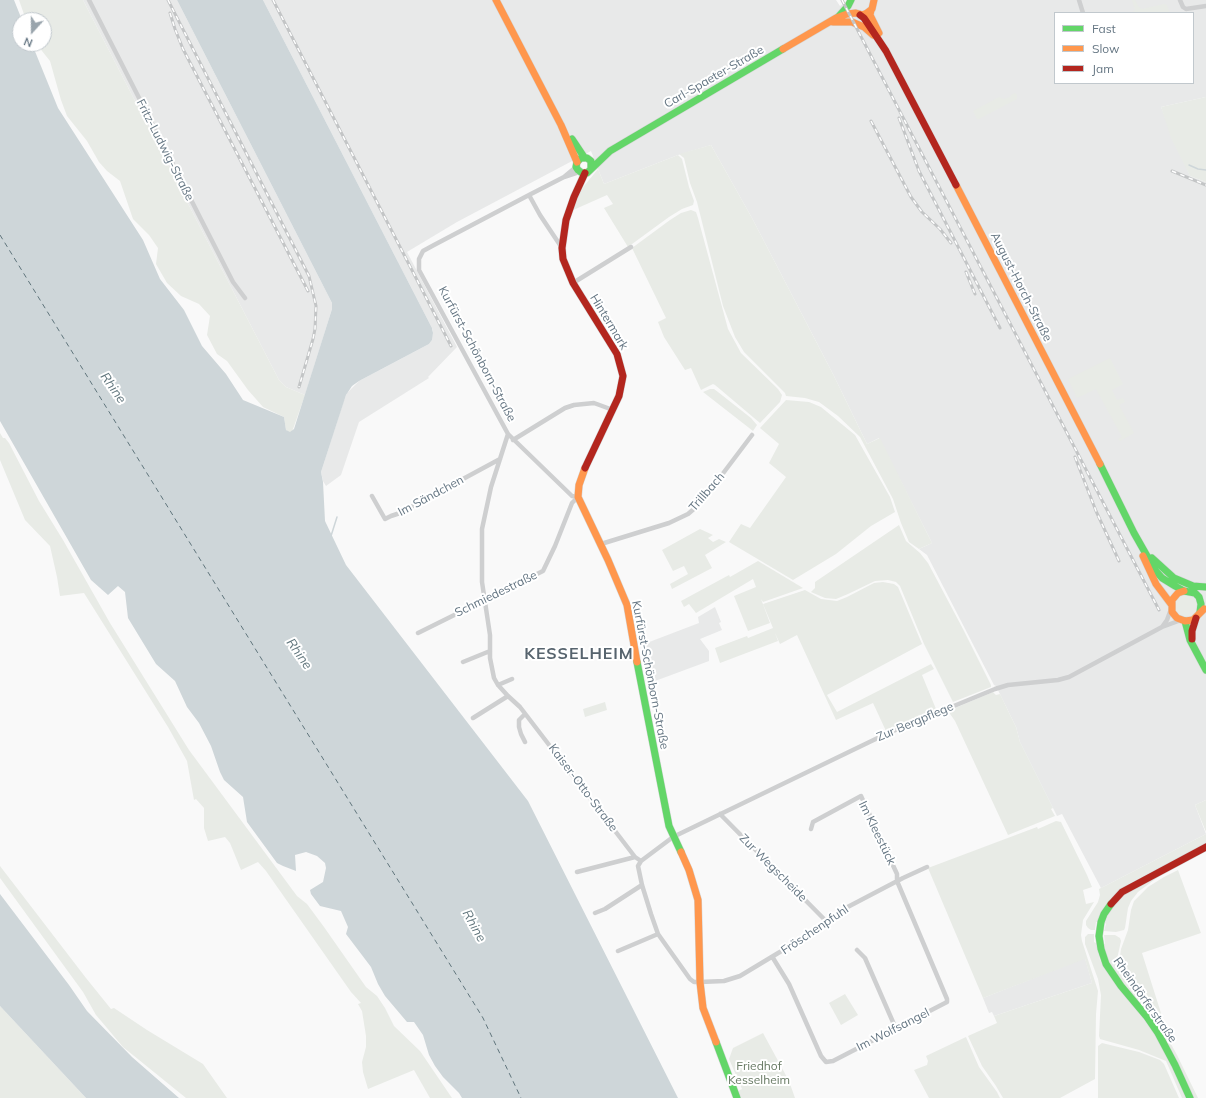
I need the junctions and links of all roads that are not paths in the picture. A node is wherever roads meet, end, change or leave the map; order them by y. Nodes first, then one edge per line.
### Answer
1 (88, 0) edge
2 (496, 0) edge
3 (1079, 0) edge
4 (1180, 0) edge
5 (851, 1) edge
6 (873, 1) edge
7 (1206, 6) edge
8 (871, 10) junction
9 (1083, 12) edge
10 (858, 14) junction
11 (836, 18) junction
12 (829, 23) junction
13 (859, 25) joint
14 (876, 37) junction
15 (886, 51) junction
16 (561, 125) junction
17 (610, 151) junction
18 (587, 158) junction
19 (579, 168) junction
20 (591, 168) junction
21 (529, 195) junction
22 (631, 247) dead end
23 (562, 248) junction
24 (419, 259) joint
25 (573, 283) junction
26 (245, 298) dead end
27 (613, 410) junction
28 (508, 434) junction
29 (752, 435) dead end
30 (513, 440) junction
31 (500, 458) junction
32 (372, 496) dead end
33 (578, 497) junction
34 (1134, 533) junction
35 (601, 544) junction
36 (1145, 551) junction
37 (1206, 587) edge
38 (1184, 591) junction
39 (1202, 597) edge
40 (484, 599) junction
41 (1171, 606) junction
42 (1201, 612) edge
43 (1183, 621) junction
44 (1162, 627) junction
45 (418, 633) dead end
46 (1193, 645) junction
47 (490, 651) junction
48 (463, 662) dead end
49 (1206, 670) edge
50 (512, 679) dead end
51 (498, 685) junction
52 (508, 696) junction
53 (525, 714) junction
54 (473, 718) dead end
55 (525, 742) dead end
56 (720, 814) junction
57 (811, 829) dead end
58 (673, 837) junction
59 (1206, 847) edge
60 (635, 857) junction
61 (641, 861) junction
62 (927, 868) dead end
63 (577, 872) dead end
64 (898, 881) junction
65 (642, 885) junction
66 (595, 913) dead end
67 (827, 922) junction
68 (658, 934) junction
69 (857, 950) dead end
70 (618, 951) dead end
71 (773, 958) junction
72 (700, 982) junction
73 (896, 1029) junction
74 (737, 1098) edge
75 (1190, 1098) edge

1 - 26 street, Fritz-Ludwig-Straße
2 - 16 main road
3 - 9 street
4 - 7 street
5 - 10 main road, Carl-Spaeter-Straße
5 - 11 main road, Carl-Spaeter-Straße
6 - 8 main road
8 - 10 main road, Carl-Spaeter-Straße
8 - 15 main road, August-Horch-Straße
10 - 11 main road, Carl-Spaeter-Straße
10 - 14 main road, August-Horch-Straße
11 - 12 main road, Carl-Spaeter-Straße
12 - 13 main road, Carl-Spaeter-Straße
12 - 17 main road, Carl-Spaeter-Straße
13 - 14 main road, August-Horch-Straße
14 - 15 main road, August-Horch-Straße
15 - 34 main road, August-Horch-Straße
16 - 18 main road
16 - 19 main road
17 - 18 main road, Carl-Spaeter-Straße
17 - 20 main road, Carl-Spaeter-Straße
18 - 19 main road, Carl-Spaeter-Straße
18 - 20 main road
19 - 20 main road, Carl-Spaeter-Straße
19 - 21 street, Carl-Spaeter-Straße
19 - 23 main road, Hintermark
21 - 23 street, Hintermark
21 - 24 street, Carl-Spaeter-Straße
22 - 25 street
23 - 25 main road, Hintermark
24 - 28 street, Kurfürst-Schönborn-Straße
25 - 27 main road, Hintermark
27 - 30 street
27 - 33 main road, Hintermark
28 - 30 street, Kurfürst-Schönborn-Straße
28 - 31 street, Kaiser-Otto-Straße
29 - 35 street, Trillbach
30 - 33 street, Kurfürst-Schönborn-Straße
31 - 32 street, Im Sändchen
31 - 40 street, Kaiser-Otto-Straße
33 - 35 main road, Kurfürst-Schönborn-Straße
33 - 40 street, Schmiedestraße
34 - 36 main road, August-Horch-Straße
34 - 41 main road, August-Horch-Straße
35 - 58 main road, Kurfürst-Schönborn-Straße
36 - 37 main road
36 - 38 main road, August-Horch-Straße
38 - 39 main road, August-Horch-Straße
38 - 41 main road
39 - 42 main road, August-Horch-Straße
40 - 45 street, Schmiedestraße
40 - 47 street, Kaiser-Otto-Straße
41 - 43 main road, August-Horch-Straße
41 - 44 street
42 - 43 main road
42 - 46 main road
43 - 44 street, Zur Bergpflege
43 - 46 main road
44 - 56 street, Zur Bergpflege
46 - 49 main road
47 - 48 street
47 - 51 street, Kaiser-Otto-Straße
50 - 51 street
51 - 52 street, Kaiser-Otto-Straße
52 - 53 street, Kaiser-Otto-Straße
52 - 54 street
53 - 55 street
53 - 60 street, Kaiser-Otto-Straße
56 - 58 street, Zur Bergpflege
56 - 67 street, Zur Wegscheide
57 - 64 street, Im Kleestück
58 - 61 street, Zur Bergpflege
58 - 72 main road, Kurfürst-Schönborn-Straße
59 - 75 main road, Rheindörferstraße
60 - 61 street, Kaiser-Otto-Straße
60 - 63 street
61 - 65 street
62 - 64 street, Fröschenpfuhl
64 - 67 street, Fröschenpfuhl
64 - 73 street, Im Wolfsangel
65 - 66 street
65 - 68 street
67 - 71 street, Fröschenpfuhl
68 - 70 street
68 - 72 street
69 - 73 street
71 - 72 street, Fröschenpfuhl
71 - 73 street, Im Wolfsangel
72 - 74 main road, Kurfürst-Schönborn-Straße

